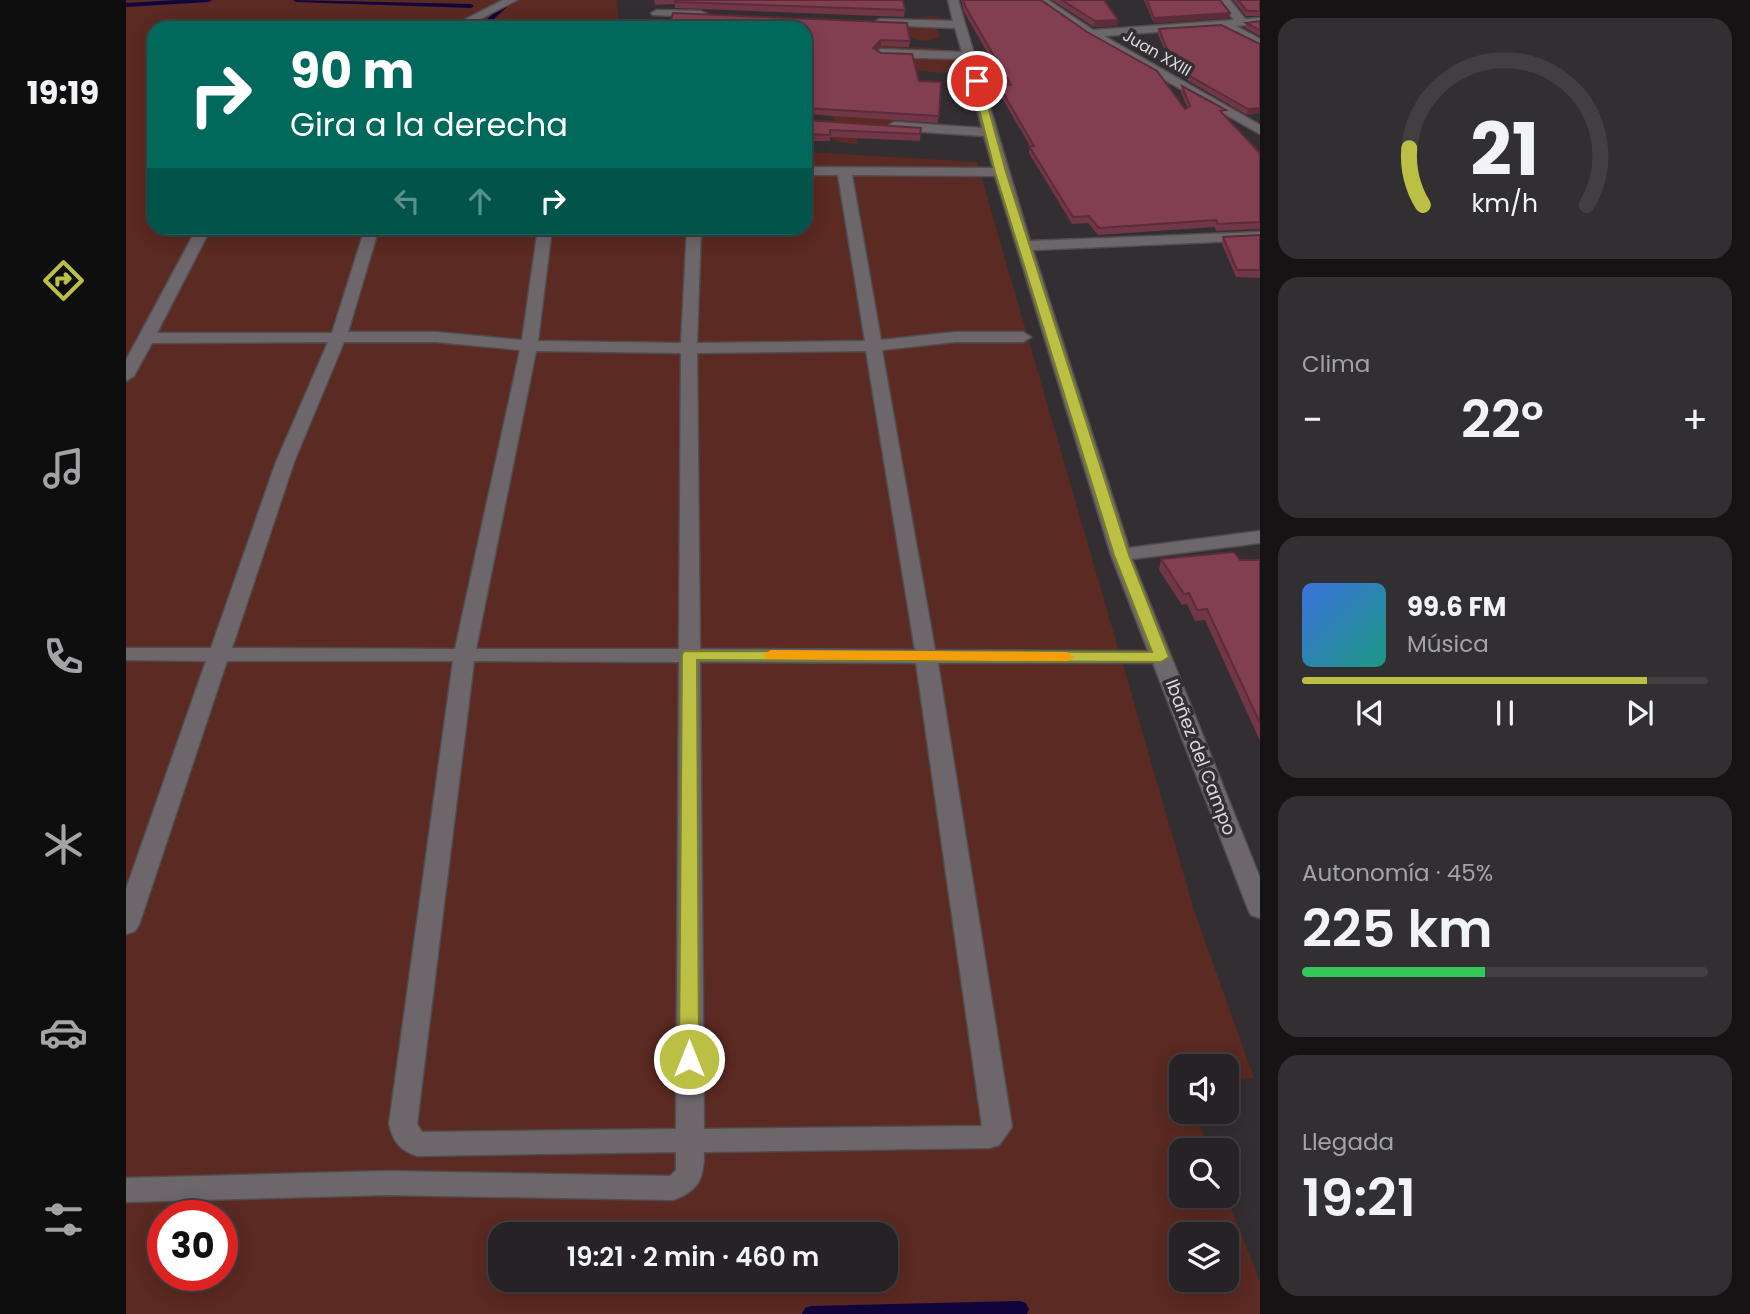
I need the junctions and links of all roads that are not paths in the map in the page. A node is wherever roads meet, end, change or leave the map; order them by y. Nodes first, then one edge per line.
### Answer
1 (512, 0) edge
2 (953, 0) edge
3 (1041, 0) edge
4 (1224, 0) edge
5 (657, 13) dead end
6 (712, 15) edge
7 (468, 21) edge
8 (862, 21) edge
9 (1260, 21) edge
10 (1242, 22) junction
11 (1223, 24) junction
12 (958, 25) junction
13 (1091, 34) junction
14 (1260, 44) edge
15 (881, 53) edge
16 (970, 55) junction
17 (1260, 118) edge
18 (1242, 120) junction
19 (884, 126) edge
20 (1260, 130) edge
21 (990, 132) junction
22 (812, 171) edge
23 (844, 171) junction
24 (1000, 172) junction
25 (200, 235) edge
26 (370, 235) edge
27 (544, 235) edge
28 (694, 235) edge
29 (1260, 236) edge
30 (1023, 246) junction
31 (340, 336) junction
32 (1023, 337) dead end
33 (147, 338) junction
34 (529, 346) junction
35 (875, 346) junction
36 (689, 348) junction
37 (126, 376) edge
38 (1260, 537) edge
39 (1121, 555) junction
40 (126, 654) edge
41 (217, 654) junction
42 (464, 654) junction
43 (690, 655) junction
44 (926, 656) junction
45 (1161, 657) junction
46 (1259, 905) edge
47 (126, 925) edge
48 (689, 1139) junction
49 (126, 1190) edge

1 - 7 street
2 - 12 street, Ibañez del Campo
3 - 13 street, Juan XXIII
4 - 10 street
5 - 6 street
8 - 12 street
9 - 10 street
10 - 11 street
11 - 13 street
11 - 14 street
12 - 16 street, Ibañez del Campo
13 - 18 street, Juan XXIII
15 - 16 street
16 - 21 street, Ibañez del Campo
17 - 18 street
18 - 20 street, Juan XXIII
19 - 21 street
21 - 24 street, Ibañez del Campo
22 - 23 street
23 - 24 street
23 - 35 street
24 - 30 street, Ibañez del Campo
25 - 33 street
26 - 31 street
27 - 34 street
28 - 36 street
29 - 30 street
30 - 39 street, Ibañez del Campo
31 - 33 street
31 - 34 street
31 - 41 street
32 - 35 street
33 - 37 street
34 - 36 street
34 - 42 street
35 - 36 street
35 - 44 street
36 - 43 street
38 - 39 street
39 - 45 street, Ibañez del Campo
40 - 41 street
41 - 42 street
41 - 47 street
42 - 43 street
42 - 48 street
43 - 44 street
43 - 48 street
44 - 45 street
44 - 48 street
45 - 46 street, Ibañez del Campo
48 - 49 street

